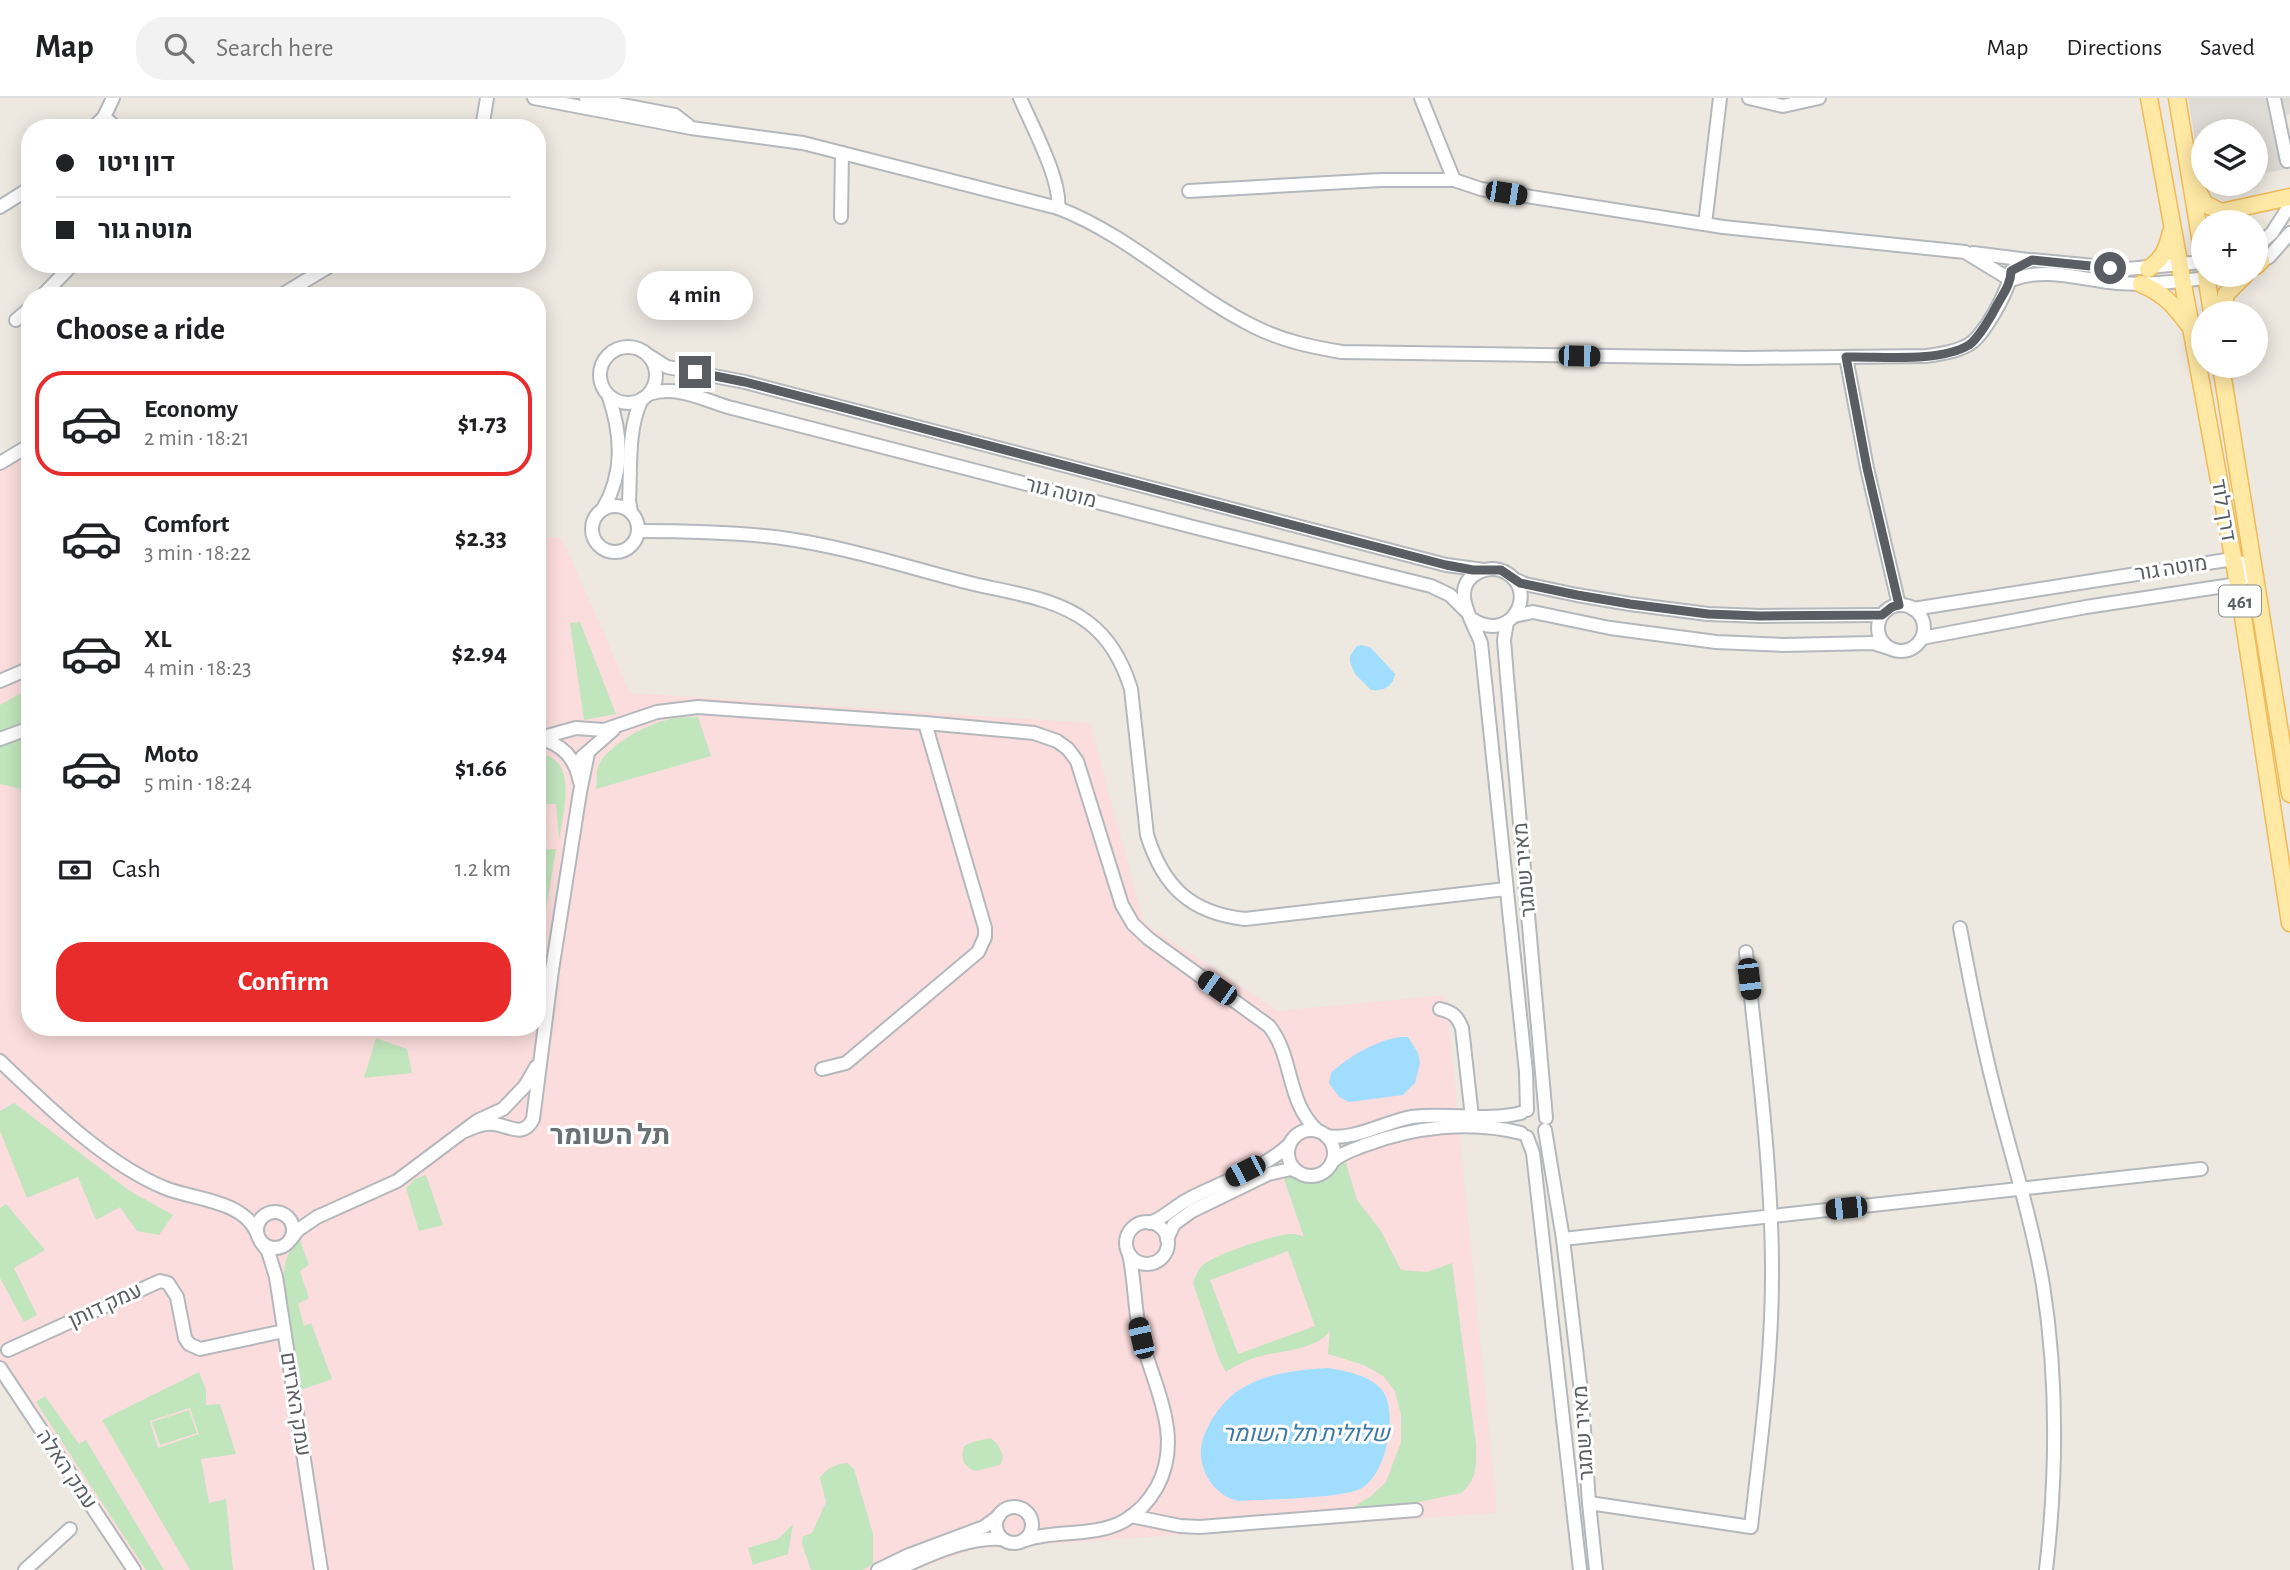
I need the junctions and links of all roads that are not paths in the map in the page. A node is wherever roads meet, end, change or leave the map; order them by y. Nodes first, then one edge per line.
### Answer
1 (113, 98) edge
2 (487, 98) edge
3 (534, 98) edge
4 (586, 98) edge
5 (1020, 98) edge
6 (1421, 98) edge
7 (1720, 98) edge
8 (1749, 98) edge
9 (1819, 98) edge
10 (2150, 98) edge
11 (2177, 98) edge
12 (2274, 98) edge
13 (104, 117) joint
14 (106, 119) edge
15 (484, 119) edge
16 (691, 128) junction
17 (842, 153) junction
18 (2188, 158) junction
19 (2287, 161) dead end
20 (1454, 180) junction
21 (1189, 191) dead end
22 (21, 194) edge
23 (2290, 197) edge
24 (2290, 205) edge
25 (0, 207) edge
26 (1059, 208) junction
27 (2196, 210) edge
28 (841, 217) dead end
29 (1704, 225) junction
30 (2173, 226) junction
31 (2290, 233) edge
32 (2268, 240) edge
33 (1965, 252) junction
34 (2268, 253) edge
35 (2032, 260) junction
36 (2182, 272) junction
37 (2191, 272) edge
38 (64, 273) edge
39 (318, 273) edge
40 (2144, 276) junction
41 (2011, 280) junction
42 (51, 287) edge
43 (295, 287) edge
44 (21, 315) edge
45 (16, 320) dead end
46 (2191, 328) joint
47 (648, 355) junction
48 (1846, 357) junction
49 (2200, 378) edge
50 (2223, 378) edge
51 (2233, 378) edge
52 (609, 397) junction
53 (645, 397) junction
54 (21, 450) edge
55 (0, 463) edge
56 (603, 509) junction
57 (631, 512) junction
58 (2247, 523) junction
59 (638, 531) junction
60 (2233, 559) junction
61 (2254, 569) junction
62 (1484, 570) junction
63 (1514, 579) junction
64 (2238, 584) junction
65 (1899, 605) junction
66 (1913, 609) junction
67 (1469, 615) junction
68 (1882, 615) junction
69 (1511, 619) junction
70 (1922, 638) junction
71 (1889, 648) junction
72 (21, 671) edge
73 (0, 681) edge
74 (925, 723) junction
75 (616, 727) junction
76 (576, 729) junction
77 (21, 731) edge
78 (546, 735) edge
79 (0, 739) edge
80 (546, 742) edge
81 (590, 750) junction
82 (567, 753) junction
83 (580, 792) junction
84 (2290, 794) edge
85 (1506, 889) junction
86 (2290, 923) edge
87 (1960, 928) dead end
88 (1746, 951) dead end
89 (1440, 1009) dead end
90 (546, 1016) edge
91 (543, 1036) edge
92 (540, 1056) junction
93 (0, 1061) edge
94 (822, 1069) dead end
95 (1295, 1098) junction
96 (506, 1105) junction
97 (533, 1111) junction
98 (1524, 1112) junction
99 (1472, 1117) junction
100 (1546, 1124) junction
101 (507, 1127) junction
102 (465, 1131) junction
103 (1322, 1133) junction
104 (1524, 1135) junction
105 (1289, 1144) junction
106 (1332, 1163) junction
107 (2201, 1169) dead end
108 (1296, 1171) junction
109 (2022, 1189) junction
110 (226, 1207) junction
111 (277, 1213) junction
112 (324, 1213) junction
113 (1770, 1216) junction
114 (1150, 1223) junction
115 (259, 1238) junction
116 (1167, 1238) junction
117 (1563, 1239) junction
118 (289, 1241) junction
119 (1129, 1254) junction
120 (1153, 1264) junction
121 (276, 1277) junction
122 (1135, 1294) junction
123 (284, 1331) junction
124 (8, 1350) dead end
125 (0, 1368) edge
126 (1582, 1400) junction
127 (1560, 1403) junction
128 (1588, 1503) junction
129 (1025, 1510) junction
130 (1416, 1510) dead end
131 (999, 1516) junction
132 (1131, 1516) junction
133 (70, 1529) dead end
134 (1079, 1533) junction
135 (1002, 1539) junction
136 (1025, 1540) junction
137 (1579, 1568) edge
138 (25, 1570) edge
139 (134, 1570) edge
140 (321, 1570) edge
141 (878, 1570) edge
142 (897, 1570) edge
143 (1596, 1570) edge
144 (2046, 1570) edge

1 - 13 street
2 - 15 street
3 - 16 street
4 - 16 street
5 - 26 street
6 - 20 street
7 - 29 street
8 - 9 street
10 - 30 main road, דרך לוד / 461
11 - 18 main road
12 - 19 street
13 - 14 street
16 - 17 street
17 - 26 street
17 - 28 street
18 - 23 main road
18 - 27 main road
20 - 21 street
20 - 29 street
22 - 25 street
24 - 32 street
26 - 48 street
29 - 33 street
30 - 36 main road, דרך לוד / 461
30 - 40 main road
31 - 34 street
33 - 35 street
33 - 41 street
35 - 40 street
35 - 41 street
36 - 37 street
36 - 40 street
36 - 46 main road, דרך לוד / 461
38 - 42 street
39 - 43 street
40 - 41 street
40 - 46 main road
41 - 48 street
44 - 45 street
47 - 52 street, מוטה גור
47 - 53 street
47 - 62 street, מוטה גור
48 - 65 street
49 - 60 main road, דרך לוד / 461
50 - 58 main road, דרך לוד / 461
51 - 58 main road
52 - 53 street, מוטה גור
52 - 56 street
53 - 57 street
53 - 67 street, מוטה גור
54 - 55 street
56 - 57 street
56 - 59 street
57 - 59 street
58 - 61 main road, דרך לוד / 461
59 - 85 street
60 - 61 street, מוטה גור
60 - 64 main road, דרך לוד / 461
60 - 66 street, מוטה גור
61 - 64 street, מוטה גור
61 - 84 main road, דרך לוד / 461
62 - 63 street
62 - 67 street
63 - 68 street
63 - 69 street
64 - 70 street, מוטה גור
64 - 86 main road, דרך לוד / 461
65 - 66 street
65 - 68 street
66 - 70 street
67 - 69 street
67 - 85 street, מאיר שמגר
68 - 71 street
69 - 71 street
69 - 100 street, מאיר שמגר
70 - 71 street
72 - 73 street
74 - 75 street
74 - 94 street
74 - 95 street
75 - 76 street
75 - 81 street
76 - 78 street
76 - 81 street
76 - 82 street
77 - 79 street
80 - 82 street
81 - 82 street
81 - 83 street
82 - 83 street
83 - 90 street
85 - 98 street, מאיר שמגר
87 - 109 street
88 - 113 street
89 - 99 street
91 - 92 street
92 - 96 street
92 - 97 street
93 - 110 street
95 - 103 street
95 - 105 street
96 - 97 street
96 - 101 street
96 - 102 street
97 - 101 street
98 - 99 street
98 - 100 street
98 - 104 street
99 - 103 street
100 - 104 street
100 - 117 street, מאיר שמגר
101 - 102 street
102 - 112 street
103 - 105 street
103 - 106 street
104 - 106 street
104 - 127 street, מאיר שמגר
105 - 108 street
105 - 114 street
106 - 108 street
107 - 109 street
108 - 116 street
109 - 113 street
109 - 144 street
110 - 111 street
110 - 115 street
111 - 112 street
111 - 115 street
111 - 118 street
112 - 118 street
113 - 117 street
113 - 128 street
114 - 116 street
114 - 119 street
115 - 118 street
115 - 121 street, עמק הארזים
116 - 120 street
117 - 126 street, מאיר שמגר
118 - 121 street
119 - 120 street
119 - 122 street
120 - 122 street
121 - 123 street, עמק הארזים
122 - 132 street
123 - 124 street, עמק דותן
123 - 140 street, עמק הארזים
125 - 139 street, עמק האלה
126 - 127 street
126 - 128 street, מאיר שמגר
127 - 137 street, מאיר שמגר
128 - 143 street, מאיר שמגר
129 - 131 street
129 - 134 street
129 - 136 street
130 - 132 street
131 - 135 street
131 - 141 street
132 - 134 street
133 - 138 street
134 - 136 street
135 - 136 street
135 - 142 street

